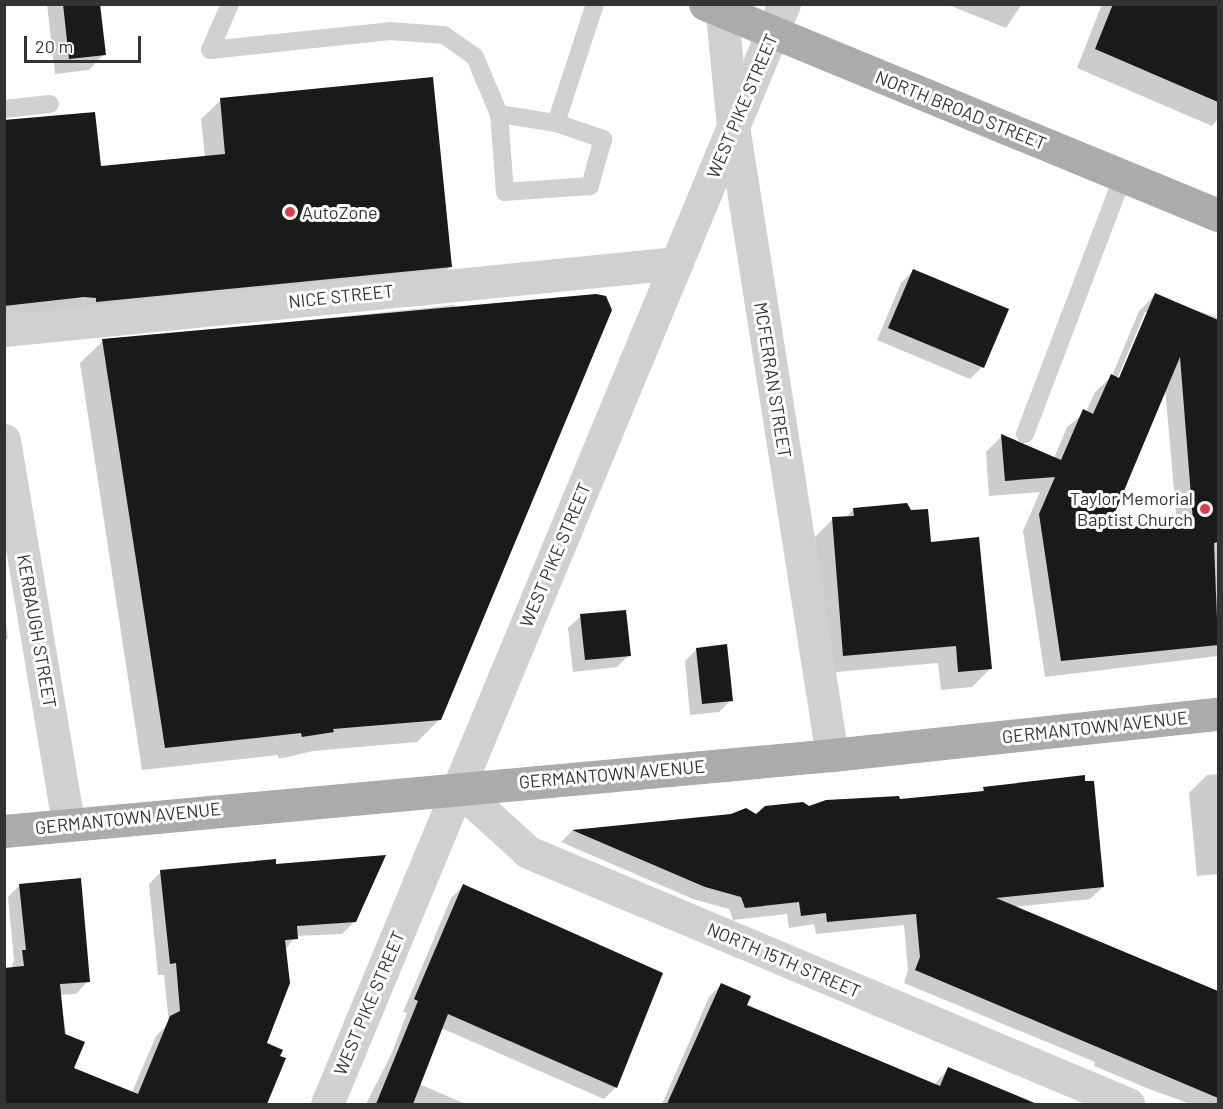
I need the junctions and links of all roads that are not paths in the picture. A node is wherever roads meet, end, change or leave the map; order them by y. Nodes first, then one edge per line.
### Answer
1 (230, 4) edge
2 (595, 4) edge
3 (716, 7) edge
4 (778, 19) edge
5 (50, 104) dead end
6 (4, 109) edge
7 (499, 114) junction
8 (556, 123) junction
9 (733, 126) junction
10 (1123, 176) junction
11 (1218, 215) edge
12 (677, 263) junction
13 (4, 330) edge
14 (1024, 434) dead end
15 (4, 440) edge
16 (1218, 714) edge
17 (832, 755) junction
18 (458, 788) junction
19 (68, 822) junction
20 (4, 831) edge
21 (327, 1104) edge
22 (1128, 1104) edge

1 - 7 lane
2 - 8 lane
3 - 4 main road, NORTH BROAD STREET
3 - 9 street, MCFERRAN STREET
4 - 9 street, WEST PIKE STREET
4 - 10 main road, NORTH BROAD STREET
5 - 6 lane
7 - 8 lane
7 - 8 lane
9 - 12 street, WEST PIKE STREET
9 - 17 street, MCFERRAN STREET
10 - 11 main road, NORTH BROAD STREET
10 - 14 lane
12 - 13 street, NICE STREET
12 - 18 street, WEST PIKE STREET
15 - 19 street, KERBAUGH STREET
16 - 17 main road, GERMANTOWN AVENUE
17 - 18 main road, GERMANTOWN AVENUE
18 - 19 main road, GERMANTOWN AVENUE
18 - 21 street, WEST PIKE STREET
18 - 22 street, NORTH 15TH STREET
19 - 20 main road, GERMANTOWN AVENUE

